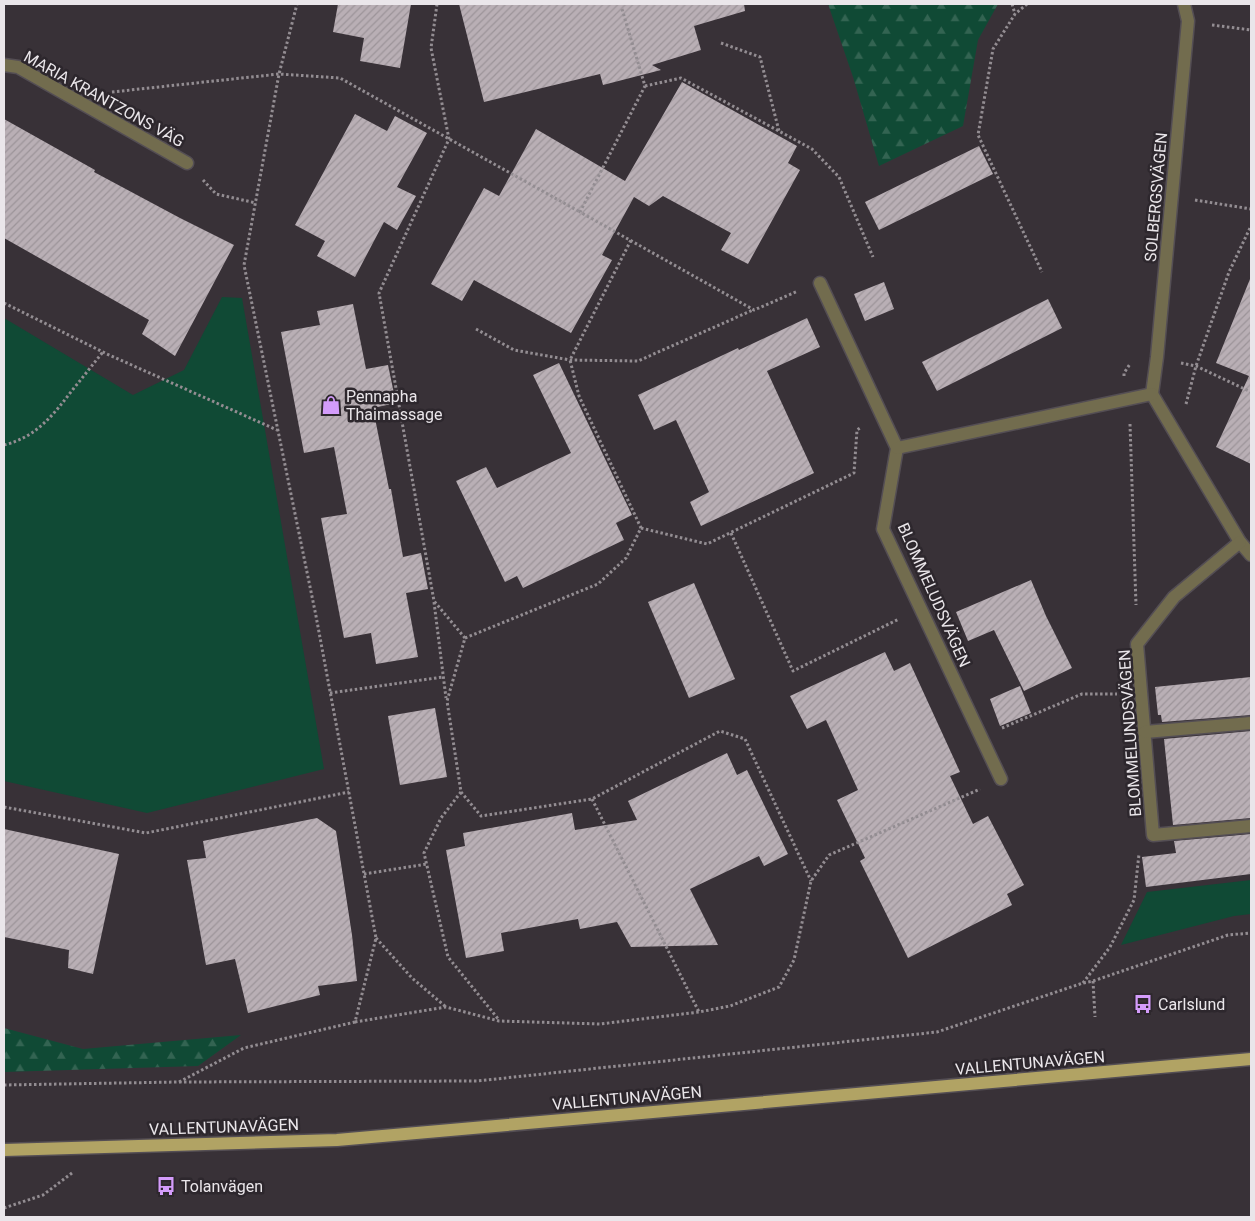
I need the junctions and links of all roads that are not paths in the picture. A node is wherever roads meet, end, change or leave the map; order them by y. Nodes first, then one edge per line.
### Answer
1 (1184, 4) edge
2 (4, 65) edge
3 (187, 163) road end
4 (820, 283) road end
5 (1152, 394) junction
6 (898, 448) junction
7 (1240, 542) junction
8 (1251, 556) edge
9 (1251, 723) edge
10 (1145, 732) junction
11 (1001, 779) road end
12 (1251, 826) edge
13 (1251, 1059) edge
14 (4, 1150) edge

1 - 5 street, SOLBERGSVÄGEN
2 - 3 street, MARIA KRANTZONS VÄG
4 - 6 street
5 - 6 street
5 - 7 street
6 - 11 street, BLOMMELUDSVÄGEN
7 - 8 street
7 - 10 street, BLOMMELUNDSVÄGEN
9 - 10 street
10 - 12 street, BLOMMELUNDSVÄGEN
13 - 14 main road, VALLENTUNAVÄGEN

